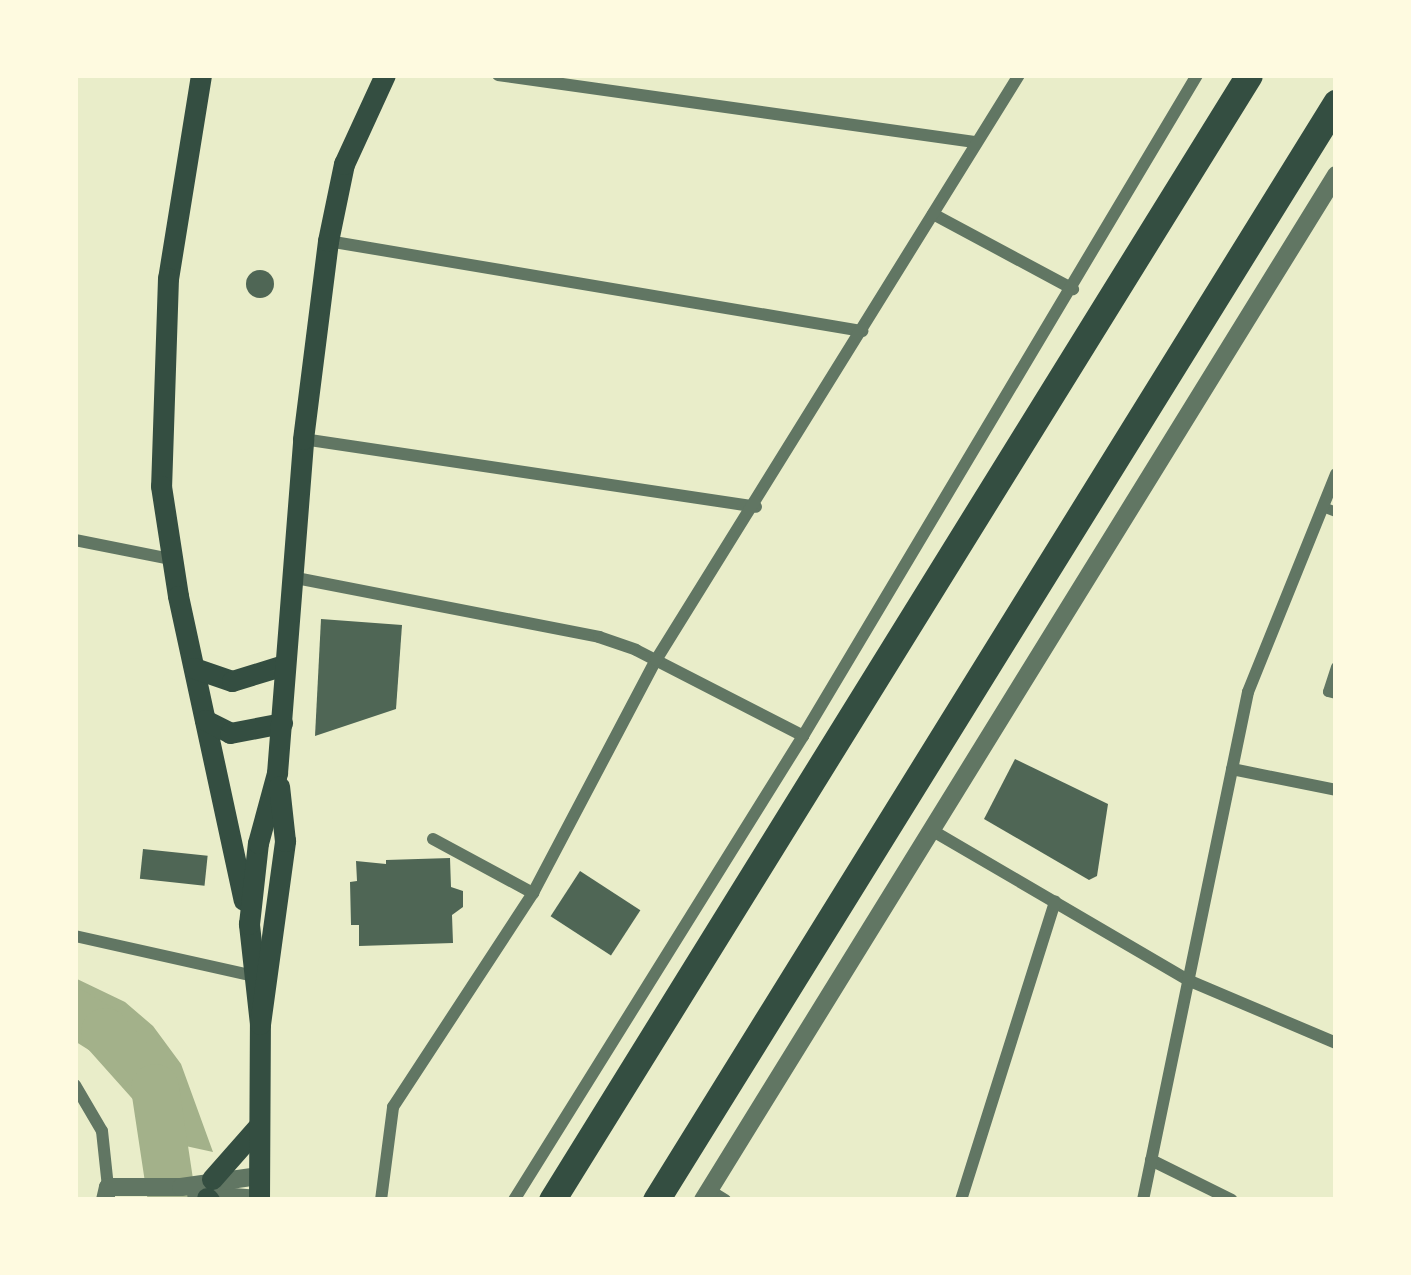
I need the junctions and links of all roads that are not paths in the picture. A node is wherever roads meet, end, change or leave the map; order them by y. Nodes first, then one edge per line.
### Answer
1 (386, 75) edge
2 (498, 75) edge
3 (1019, 75) edge
4 (1196, 75) edge
5 (1249, 75) edge
6 (202, 78) edge
7 (1336, 103) edge
8 (976, 142) junction
9 (1336, 175) edge
10 (933, 214) junction
11 (328, 241) junction
12 (1073, 289) junction
13 (862, 331) junction
14 (303, 439) junction
15 (1336, 474) edge
16 (756, 507) junction
17 (1329, 509) edge
18 (75, 540) edge
19 (171, 559) junction
20 (291, 578) junction
21 (656, 661) junction
22 (284, 665) junction
23 (1336, 667) edge
24 (194, 668) junction
25 (1336, 694) edge
26 (205, 721) junction
27 (282, 724) junction
28 (802, 736) junction
29 (1232, 769) junction
30 (278, 773) junction
31 (1336, 790) edge
32 (933, 831) junction
33 (433, 839) dead end
34 (533, 893) junction
35 (1055, 901) junction
36 (248, 924) junction
37 (75, 936) edge
38 (254, 976) junction
39 (1190, 981) junction
40 (260, 1024) junction
41 (1336, 1043) edge
42 (75, 1085) edge
43 (258, 1128) junction
44 (1151, 1160) junction
45 (209, 1192) edge
46 (259, 1192) edge
47 (106, 1193) edge
48 (712, 1197) edge
49 (381, 1200) edge
50 (514, 1200) edge
51 (552, 1200) edge
52 (656, 1200) edge
53 (962, 1200) edge
54 (1143, 1200) edge
55 (1232, 1200) edge

1 - 11 main road
2 - 8 street
3 - 8 street
4 - 12 street
5 - 51 highway
6 - 19 main road
7 - 52 highway
8 - 10 street
9 - 32 street
10 - 12 street
10 - 13 street
11 - 13 street
11 - 14 main road
12 - 28 street
13 - 16 street
14 - 16 street
14 - 20 main road
15 - 17 street
16 - 21 street
17 - 29 street
18 - 19 street
19 - 24 main road
20 - 21 street
20 - 22 main road
21 - 28 street
21 - 34 street
22 - 24 main road
22 - 27 main road
23 - 25 street
24 - 26 main road
26 - 27 main road
26 - 36 main road
27 - 30 main road
28 - 50 street
29 - 31 street
29 - 39 street
30 - 36 main road
30 - 40 main road
32 - 35 street
32 - 48 street
33 - 34 street
34 - 49 street
35 - 39 street
35 - 53 street
36 - 38 main road
37 - 38 street
38 - 40 main road
39 - 41 street
39 - 44 street
40 - 43 main road
42 - 47 street
43 - 45 main road
43 - 46 main road
44 - 54 street
44 - 55 street
45 - 46 street
45 - 47 street

